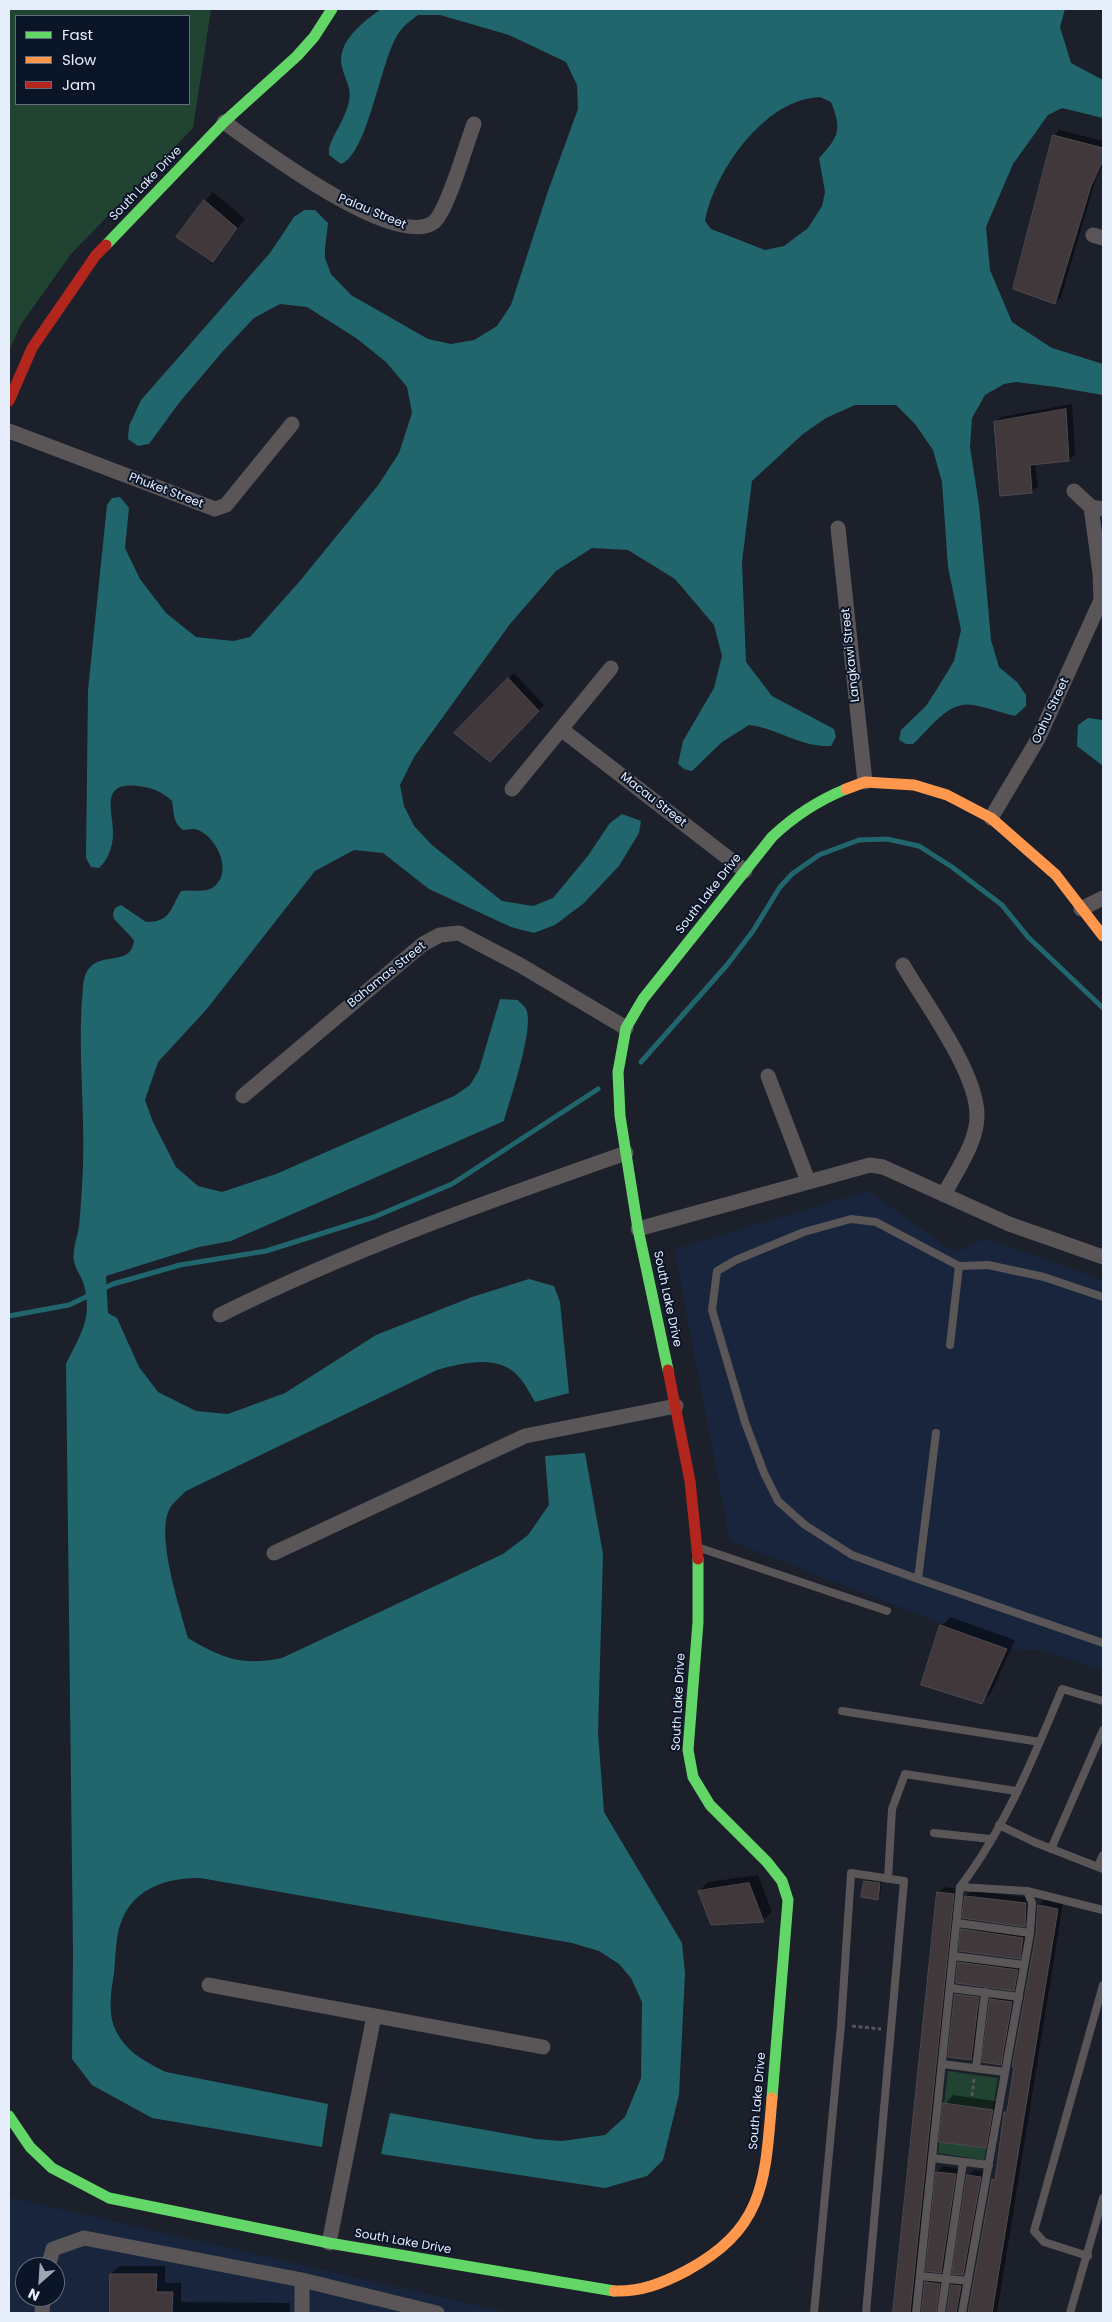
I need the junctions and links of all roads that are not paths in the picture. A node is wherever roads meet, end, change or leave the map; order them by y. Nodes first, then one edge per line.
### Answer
1 (332, 9) edge
2 (224, 122) junction
3 (474, 124) dead end
4 (9, 400) edge
5 (292, 424) dead end
6 (9, 431) edge
7 (1074, 491) dead end
8 (1097, 508) edge
9 (838, 528) dead end
10 (1102, 599) edge
11 (611, 668) dead end
12 (562, 729) junction
13 (865, 782) junction
14 (512, 789) dead end
15 (991, 818) junction
16 (744, 871) junction
17 (1103, 898) edge
18 (1081, 909) junction
19 (1103, 936) edge
20 (902, 965) dead end
21 (626, 1028) junction
22 (768, 1076) dead end
23 (243, 1096) dead end
24 (626, 1153) junction
25 (808, 1181) junction
26 (944, 1194) junction
27 (638, 1228) junction
28 (1103, 1256) edge
29 (959, 1266) junction
30 (1103, 1297) edge
31 (220, 1315) dead end
32 (950, 1345) dead end
33 (676, 1406) junction
34 (936, 1433) dead end
35 (698, 1547) junction
36 (274, 1553) dead end
37 (918, 1579) junction
38 (887, 1611) dead end
39 (1103, 1643) edge
40 (1103, 1701) edge
41 (842, 1711) dead end
42 (1103, 1730) edge
43 (1040, 1742) junction
44 (1016, 1791) junction
45 (999, 1825) junction
46 (934, 1833) dead end
47 (992, 1839) junction
48 (1051, 1849) junction
49 (1103, 1855) edge
50 (1101, 1868) edge
51 (888, 1879) junction
52 (960, 1887) junction
53 (1027, 1892) junction
54 (1103, 1910) edge
55 (957, 1923) junction
56 (1030, 1934) junction
57 (953, 1956) junction
58 (1024, 1965) junction
59 (209, 1985) dead end
60 (1103, 1985) edge
61 (950, 1988) junction
62 (985, 1992) junction
63 (1019, 1996) junction
64 (374, 2016) junction
65 (543, 2047) dead end
66 (942, 2064) junction
67 (976, 2068) junction
68 (1005, 2072) junction
69 (9, 2116) edge
70 (932, 2158) junction
71 (963, 2162) junction
72 (989, 2165) junction
73 (1103, 2198) edge
74 (329, 2243) junction
75 (1088, 2256) junction
76 (51, 2257) edge
77 (920, 2276) junction
78 (946, 2279) junction
79 (302, 2280) junction
80 (968, 2281) junction
81 (302, 2313) edge
82 (437, 2313) edge
83 (814, 2313) edge
84 (866, 2313) edge
85 (916, 2313) edge
86 (941, 2313) edge
87 (962, 2313) edge
88 (1070, 2313) edge

1 - 2 street, South Lake Drive
2 - 3 street, Palau Street
2 - 4 street, South Lake Drive
5 - 6 street, Phuket Street
7 - 8 street
8 - 10 street
9 - 13 street, Langkawi Street
10 - 15 street, Oahu Street
11 - 12 street
12 - 14 street
12 - 16 street, Macau Street
13 - 15 street, South Lake Drive
13 - 16 street, South Lake Drive
15 - 18 street, South Lake Drive
16 - 21 street, South Lake Drive
17 - 18 street
18 - 19 street, South Lake Drive
20 - 26 street
21 - 23 street, Bahamas Street
21 - 24 street, South Lake Drive
22 - 25 street
24 - 27 street, South Lake Drive
24 - 31 street
25 - 26 street
25 - 27 street
26 - 28 street
27 - 33 street, South Lake Drive
29 - 30 lane
29 - 32 lane
29 - 37 lane
33 - 35 street, South Lake Drive
33 - 36 street
34 - 37 lane
35 - 38 lane
35 - 74 street, South Lake Drive
37 - 39 lane
40 - 43 lane
41 - 43 lane
42 - 48 lane
43 - 44 lane
44 - 45 lane
44 - 51 lane
45 - 47 lane
45 - 48 lane
46 - 47 lane
47 - 52 lane
48 - 50 lane
49 - 50 lane
51 - 83 lane
51 - 84 lane
52 - 53 lane
52 - 55 lane
53 - 54 lane
53 - 56 lane
55 - 56 lane
55 - 57 lane
56 - 58 lane
57 - 58 lane
57 - 61 lane
58 - 63 lane
59 - 64 street
60 - 75 lane
61 - 62 lane
61 - 66 lane
62 - 63 lane
62 - 67 lane
63 - 68 lane
64 - 65 street
64 - 74 street
66 - 67 lane
66 - 70 lane
67 - 68 lane
68 - 72 lane
69 - 74 street, South Lake Drive
70 - 71 lane
70 - 77 lane
71 - 72 lane
71 - 78 lane
72 - 80 lane
73 - 75 lane
75 - 88 lane
76 - 79 street
77 - 78 lane
77 - 85 lane
78 - 80 lane
78 - 86 lane
79 - 81 street
79 - 82 street
80 - 87 lane

